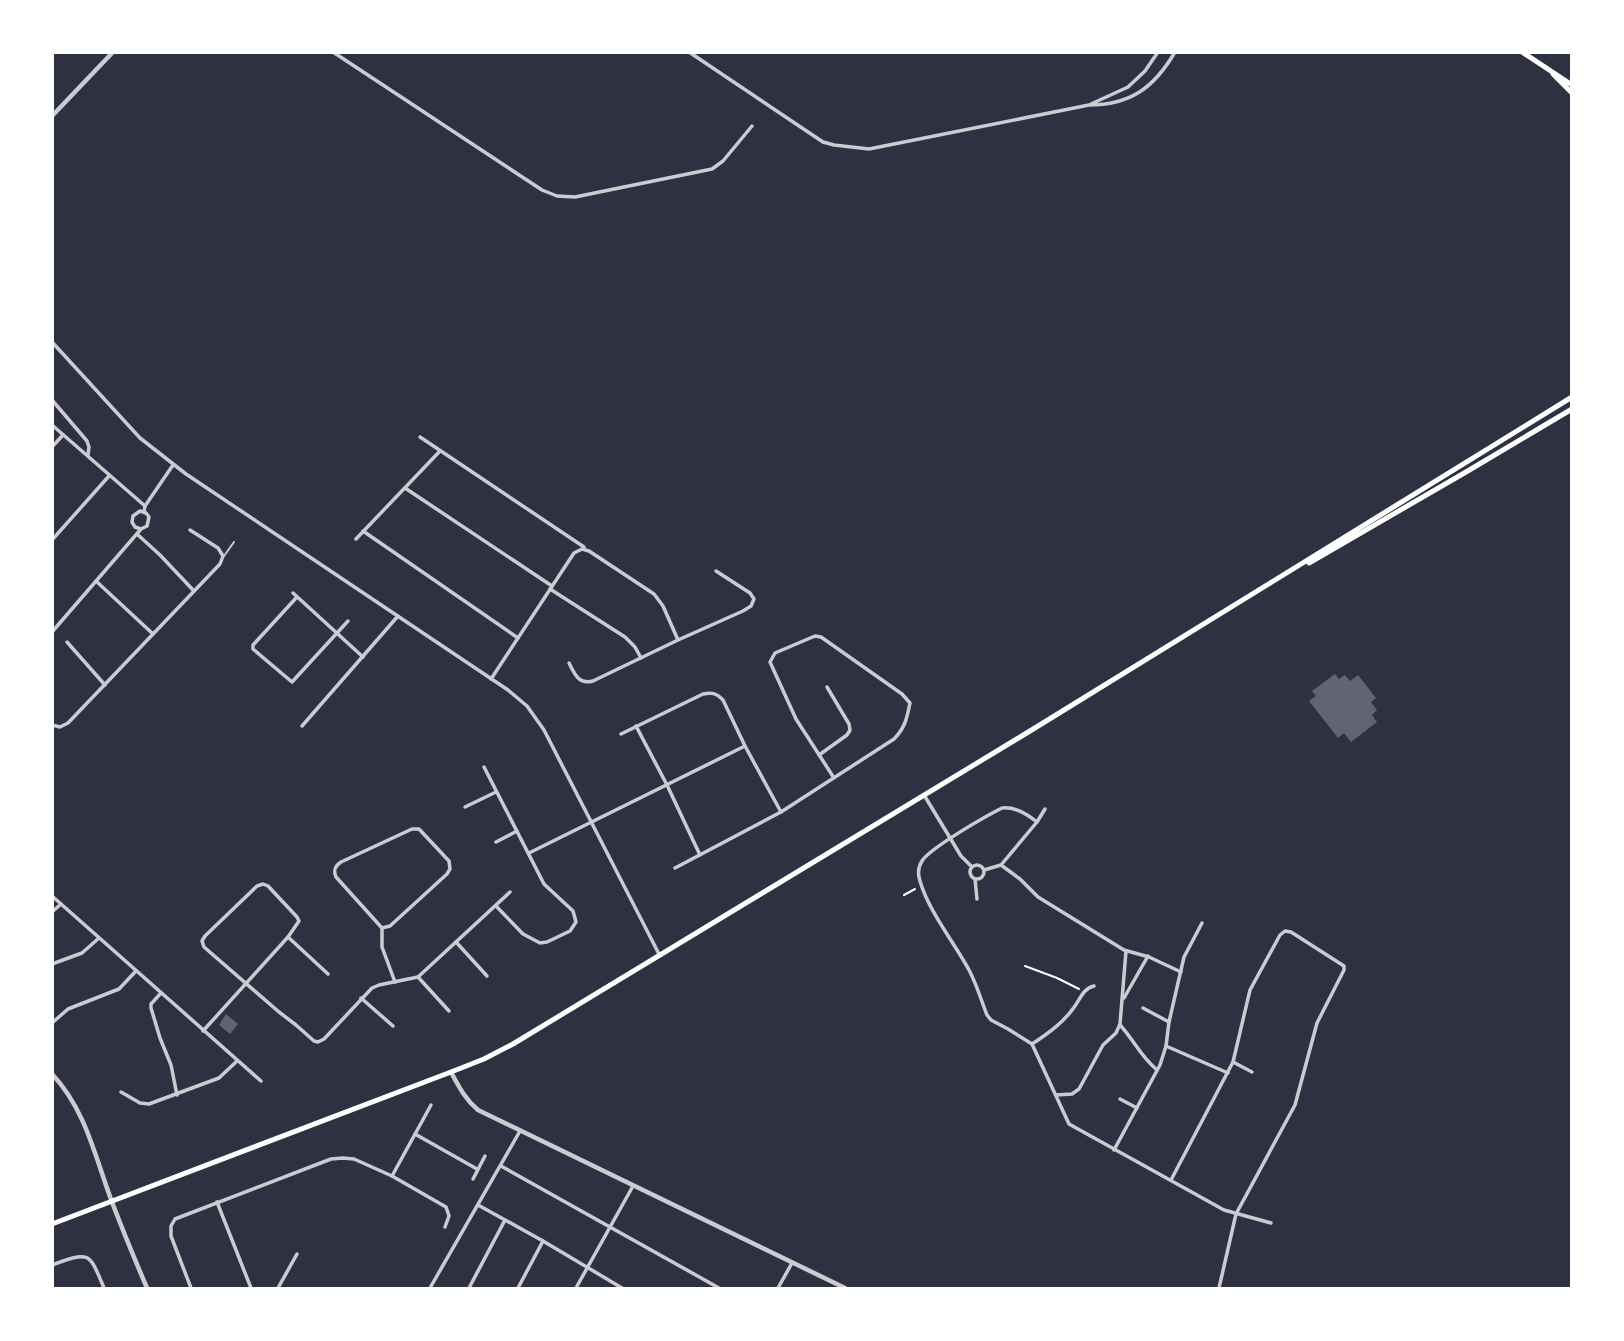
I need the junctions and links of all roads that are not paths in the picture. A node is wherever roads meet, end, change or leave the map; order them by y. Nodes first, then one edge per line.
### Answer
1 (113, 52) edge
2 (333, 52) edge
3 (689, 52) edge
4 (1158, 52) edge
5 (1175, 52) edge
6 (1522, 52) edge
7 (1550, 72) junction
8 (1572, 85) edge
9 (1572, 93) edge
10 (1089, 105) junction
11 (52, 116) edge
12 (752, 126) dead end
13 (52, 342) edge
14 (1572, 397) edge
15 (52, 401) edge
16 (1572, 409) edge
17 (52, 425) edge
18 (63, 435) junction
19 (420, 437) dead end
20 (52, 447) edge
21 (440, 451) junction
22 (87, 456) junction
23 (173, 465) junction
24 (109, 476) junction
25 (405, 488) junction
26 (145, 506) junction
27 (144, 512) junction
28 (141, 529) junction
29 (190, 530) dead end
30 (363, 531) junction
31 (137, 534) junction
32 (356, 539) dead end
33 (52, 540) edge
34 (234, 542) dead end
35 (587, 550) junction
36 (223, 556) junction
37 (716, 570) dead end
38 (1293, 570) junction
39 (96, 581) junction
40 (551, 587) junction
41 (194, 591) junction
42 (398, 616) junction
43 (62, 619) junction
44 (348, 621) dead end
45 (52, 626) edge
46 (52, 632) edge
47 (337, 633) junction
48 (153, 634) junction
49 (518, 638) junction
50 (678, 640) junction
51 (67, 642) dead end
52 (363, 657) junction
53 (640, 658) junction
54 (569, 663) dead end
55 (491, 679) junction
56 (104, 685) junction
57 (827, 687) dead end
58 (302, 726) dead end
59 (636, 726) junction
60 (53, 727) edge
61 (621, 734) dead end
62 (745, 746) junction
63 (819, 755) junction
64 (484, 767) dead end
65 (834, 778) junction
66 (667, 785) junction
67 (496, 792) junction
68 (924, 795) junction
69 (466, 807) dead end
70 (1045, 809) dead end
71 (781, 812) junction
72 (591, 822) junction
73 (1037, 822) junction
74 (517, 831) junction
75 (950, 839) junction
76 (496, 842) dead end
77 (529, 853) junction
78 (700, 855) junction
79 (1001, 864) junction
80 (971, 867) junction
81 (675, 868) dead end
82 (984, 870) junction
83 (975, 879) junction
84 (510, 892) dead end
85 (52, 896) edge
86 (977, 899) dead end
87 (61, 904) junction
88 (496, 906) junction
89 (52, 912) edge
90 (1202, 923) dead end
91 (382, 928) junction
92 (288, 937) junction
93 (99, 938) junction
94 (456, 942) junction
95 (1126, 951) junction
96 (660, 956) junction
97 (1147, 956) junction
98 (52, 964) edge
99 (136, 971) junction
100 (1181, 972) junction
101 (328, 974) dead end
102 (487, 976) dead end
103 (418, 977) junction
104 (395, 982) junction
105 (245, 984) junction
106 (1094, 985) dead end
107 (161, 993) junction
108 (361, 998) junction
109 (1123, 1000) junction
110 (1143, 1008) dead end
111 (449, 1011) dead end
112 (1169, 1022) junction
113 (52, 1023) edge
114 (1120, 1025) junction
115 (393, 1026) dead end
116 (203, 1031) junction
117 (1032, 1044) junction
118 (1166, 1046) junction
119 (237, 1060) junction
120 (1233, 1062) junction
121 (1157, 1070) junction
122 (451, 1072) junction
123 (1252, 1072) dead end
124 (1228, 1073) junction
125 (52, 1074) edge
126 (261, 1081) dead end
127 (121, 1092) dead end
128 (177, 1095) junction
129 (1056, 1095) junction
130 (1121, 1099) dead end
131 (430, 1105) dead end
132 (1137, 1109) junction
133 (520, 1131) junction
134 (415, 1134) junction
135 (1114, 1150) junction
136 (485, 1156) dead end
137 (501, 1166) junction
138 (477, 1169) junction
139 (392, 1176) junction
140 (472, 1179) dead end
141 (1171, 1180) junction
142 (633, 1186) junction
143 (112, 1201) junction
144 (217, 1202) junction
145 (478, 1205) junction
146 (1236, 1214) junction
147 (505, 1220) junction
148 (1270, 1223) dead end
149 (52, 1224) edge
150 (446, 1227) dead end
151 (610, 1228) junction
152 (543, 1241) junction
153 (297, 1254) dead end
154 (792, 1263) junction
155 (52, 1265) edge
156 (587, 1268) junction
157 (104, 1289) edge
158 (147, 1289) edge
159 (191, 1289) edge
160 (251, 1289) edge
161 (278, 1289) edge
162 (430, 1289) edge
163 (469, 1289) edge
164 (518, 1289) edge
165 (576, 1289) edge
166 (622, 1289) edge
167 (719, 1289) edge
168 (778, 1289) edge
169 (845, 1289) edge
170 (1219, 1289) edge

1 - 11 street
2 - 12 street
3 - 10 street
4 - 10 street
5 - 10 street
6 - 7 main road
7 - 8 main road
7 - 9 main road
13 - 23 street
14 - 38 main road
15 - 22 street
16 - 38 main road
17 - 18 street
18 - 20 street
18 - 22 street
19 - 21 street
21 - 25 street
21 - 35 street
22 - 24 street
23 - 26 street
23 - 42 street
24 - 26 street
24 - 33 street
25 - 30 street
25 - 40 street
26 - 27 street
27 - 28 street
27 - 28 street
28 - 31 street
29 - 36 street
30 - 32 street
30 - 49 street
31 - 39 street
31 - 41 street
34 - 36 lane
35 - 40 street
35 - 50 street
36 - 41 street
37 - 50 street
38 - 68 main road
39 - 43 street
39 - 48 street
40 - 49 street
40 - 53 street
41 - 48 street
42 - 52 street
42 - 55 street
43 - 45 street
43 - 46 street
44 - 47 street
47 - 47 street
47 - 52 street
48 - 56 street
49 - 55 street
50 - 53 street
51 - 56 street
52 - 58 street
53 - 54 street
55 - 72 street
56 - 60 street
57 - 63 street
59 - 61 street
59 - 62 street
59 - 66 street
62 - 66 street
62 - 71 street
63 - 65 street
63 - 65 street
64 - 67 street
65 - 71 street
66 - 72 street
66 - 78 street
67 - 69 street
67 - 74 street
68 - 75 street
68 - 96 main road
70 - 73 street
71 - 78 street
72 - 77 street
72 - 96 street
73 - 75 street
73 - 79 street
74 - 76 street
74 - 77 street
75 - 80 street
75 - 117 street
77 - 88 street
78 - 81 street
79 - 82 street
79 - 95 street
80 - 82 street
80 - 83 street
82 - 83 street
83 - 86 street
84 - 88 street
85 - 87 street
87 - 89 street
87 - 93 street
88 - 94 street
90 - 100 street
91 - 91 street
91 - 104 street
92 - 101 street
92 - 105 street
92 - 105 street
93 - 98 street
93 - 99 street
94 - 102 street
94 - 103 street
95 - 97 street
95 - 109 street
96 - 122 main road
97 - 100 street
97 - 109 street
99 - 107 street
99 - 113 street
100 - 112 street
103 - 104 street
103 - 111 street
104 - 108 street
105 - 108 street
105 - 116 street
106 - 117 street
107 - 116 street
107 - 128 street
108 - 115 street
109 - 114 street
110 - 112 street
112 - 118 street
114 - 121 street
114 - 129 street
116 - 119 street
117 - 129 street
118 - 121 street
118 - 124 street
119 - 126 street
119 - 128 street
120 - 123 street
120 - 124 street
120 - 146 street
121 - 132 street
122 - 133 street
122 - 143 main road
124 - 141 street
125 - 143 street
127 - 128 street
129 - 135 street
130 - 132 street
131 - 134 street
132 - 135 street
133 - 137 street
133 - 142 street
134 - 138 street
134 - 139 street
135 - 141 street
136 - 138 street
137 - 145 street
137 - 151 street
138 - 140 street
139 - 144 street
139 - 150 street
141 - 146 street
142 - 151 street
142 - 154 street
143 - 149 main road
143 - 158 street
144 - 159 street
144 - 160 street
145 - 147 street
145 - 162 street
146 - 148 street
146 - 170 street
147 - 152 street
147 - 163 street
151 - 156 street
151 - 167 street
152 - 156 street
152 - 164 street
153 - 161 street
154 - 168 street
154 - 169 street
155 - 157 street
156 - 165 street
156 - 166 street

